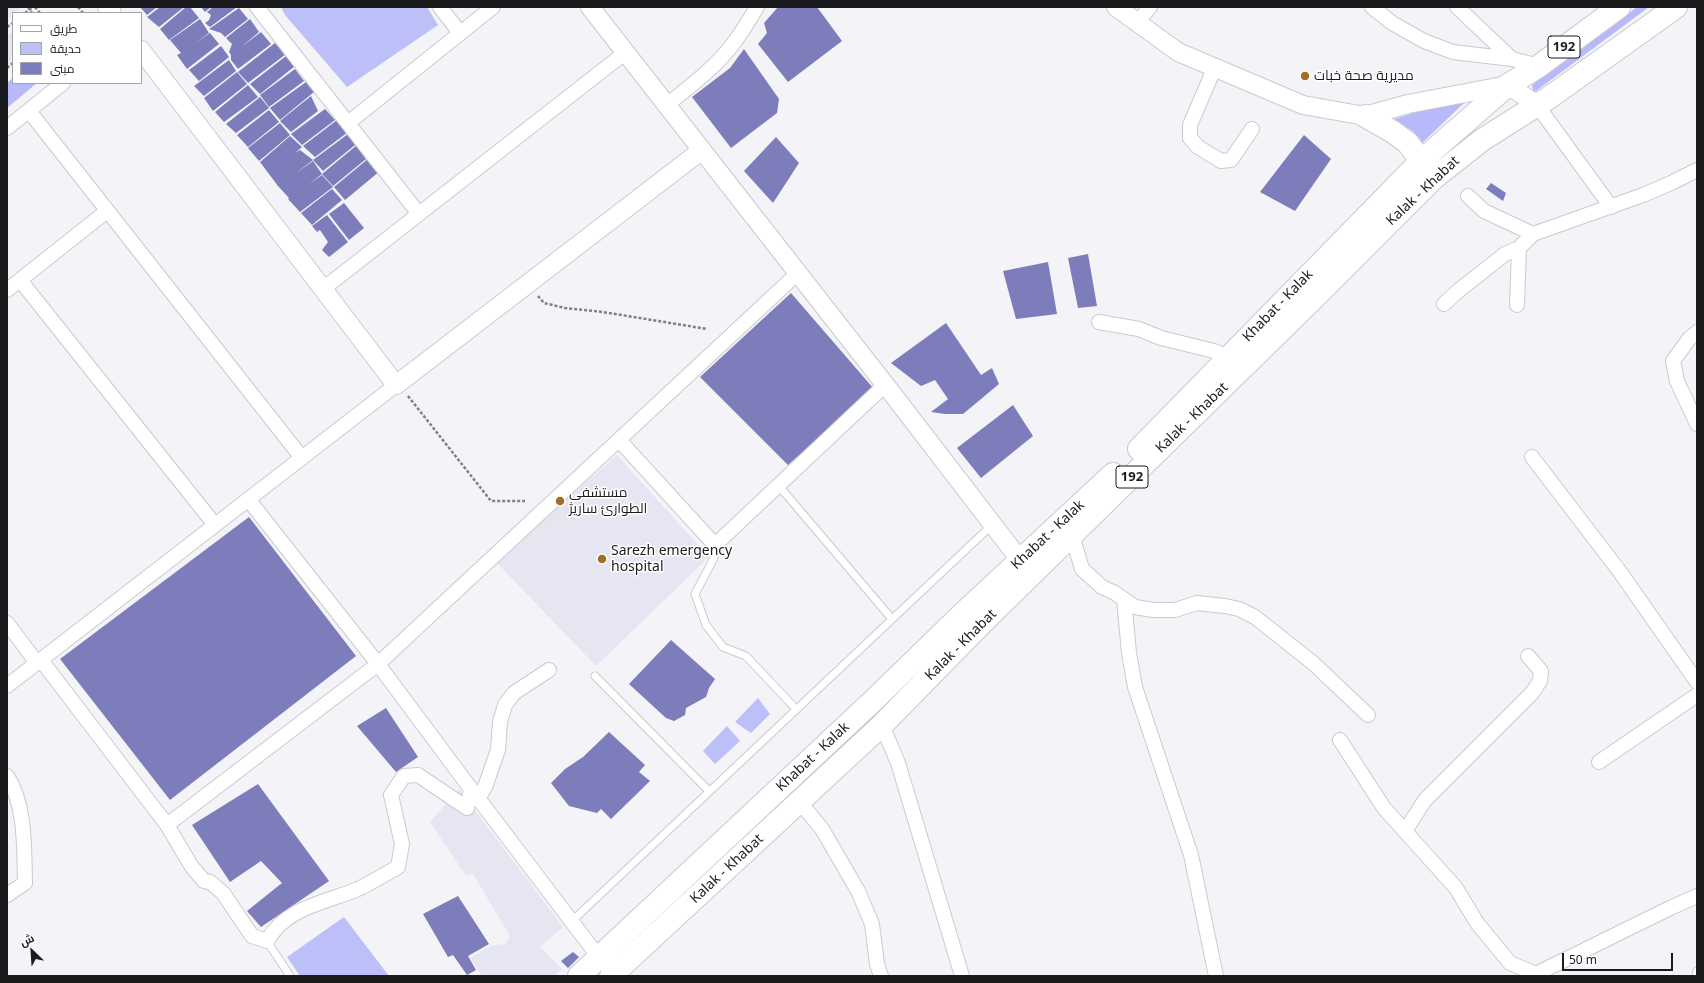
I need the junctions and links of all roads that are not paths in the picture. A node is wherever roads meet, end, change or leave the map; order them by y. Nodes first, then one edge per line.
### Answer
1 (257, 7) edge
2 (440, 7) edge
3 (492, 7) edge
4 (590, 7) edge
5 (757, 7) edge
6 (1116, 7) edge
7 (1150, 7) edge
8 (1372, 7) edge
9 (1457, 7) edge
10 (1619, 7) edge
11 (1676, 7) edge
12 (1137, 22) junction
13 (460, 33) junction
14 (142, 51) edge
15 (626, 52) junction
16 (1512, 59) junction
17 (1539, 66) junction
18 (1215, 67) junction
19 (62, 84) edge
20 (1508, 85) junction
21 (667, 105) junction
22 (1537, 105) junction
23 (29, 111) junction
24 (1365, 116) junction
25 (348, 123) junction
26 (7, 128) edge
27 (1252, 129) dead end
28 (702, 150) junction
29 (1421, 161) junction
30 (1697, 170) edge
31 (1468, 196) dead end
32 (1611, 207) junction
33 (107, 210) junction
34 (419, 214) junction
35 (1533, 234) junction
36 (1519, 248) junction
37 (798, 273) junction
38 (20, 280) junction
39 (323, 289) junction
40 (7, 290) edge
41 (1444, 304) dead end
42 (1517, 305) dead end
43 (1099, 322) dead end
44 (1697, 332) edge
45 (1228, 357) junction
46 (396, 385) junction
47 (885, 385) junction
48 (1697, 424) edge
49 (620, 440) junction
50 (1532, 457) dead end
51 (302, 458) junction
52 (779, 486) junction
53 (248, 499) junction
54 (215, 525) junction
55 (992, 525) junction
56 (1072, 536) junction
57 (715, 545) junction
58 (1020, 560) junction
59 (1124, 599) junction
60 (892, 619) junction
61 (7, 624) edge
62 (1528, 656) dead end
63 (39, 661) junction
64 (378, 664) junction
65 (549, 670) dead end
66 (595, 676) dead end
67 (1697, 682) edge
68 (7, 686) edge
69 (1697, 695) edge
70 (796, 710) junction
71 (1368, 715) dead end
72 (882, 724) junction
73 (1340, 740) dead end
74 (1599, 762) dead end
75 (7, 776) edge
76 (709, 791) junction
77 (474, 794) junction
78 (799, 801) junction
79 (167, 825) junction
80 (1405, 831) junction
81 (7, 895) edge
82 (1697, 896) edge
83 (571, 922) junction
84 (267, 941) junction
85 (599, 958) junction
86 (1697, 971) edge
87 (612, 975) edge
88 (290, 976) edge
89 (579, 976) edge
90 (881, 976) edge
91 (962, 976) edge
92 (1216, 976) edge
93 (1696, 976) edge

1 - 25 street
2 - 13 street
3 - 13 street
4 - 15 street
5 - 21 street
6 - 12 street
7 - 12 street
8 - 16 street
9 - 16 street
10 - 17 main road, 192
11 - 22 main road, Kalak - Khabat / 192
12 - 18 street
13 - 25 street
14 - 39 street
15 - 21 street
15 - 34 street
16 - 17 street
17 - 20 main road, 192
18 - 24 street
18 - 27 street
19 - 23 street
20 - 22 street
20 - 24 street
20 - 29 main road, Khabat - Kalak
21 - 28 street
22 - 32 street
22 - 56 main road, Kalak - Khabat / 192
23 - 26 street
23 - 33 street
24 - 29 main road
25 - 34 street
28 - 37 street
28 - 46 street
29 - 45 main road, Khabat - Kalak
30 - 32 street
31 - 35 street
32 - 35 street
33 - 38 street
33 - 51 street
34 - 39 street
35 - 36 street
36 - 41 street
36 - 42 street
37 - 47 street
37 - 49 street
38 - 40 street
38 - 54 street
39 - 46 street
43 - 45 street
44 - 48 street
45 - 58 main road, Khabat - Kalak
46 - 51 street
47 - 52 street
47 - 55 street
49 - 57 street
49 - 64 street
50 - 67 street
51 - 53 street
52 - 57 street
52 - 60 lane
53 - 54 street
53 - 64 street
54 - 63 street
55 - 58 street
55 - 60 lane
56 - 59 street
56 - 72 main road, Kalak - Khabat / 192
57 - 70 lane
58 - 85 main road, Khabat - Kalak
59 - 71 street
59 - 92 street
60 - 70 lane
61 - 63 street
62 - 80 street
63 - 68 street
63 - 79 street
64 - 77 street
64 - 79 street
65 - 77 street
66 - 76 lane
69 - 74 street
70 - 76 lane
72 - 78 main road, Kalak - Khabat / 192
72 - 91 street
73 - 80 street
75 - 81 street
76 - 83 lane
77 - 83 street
77 - 84 street
78 - 87 main road, Kalak - Khabat / 192
78 - 90 street
79 - 84 street
80 - 82 street
83 - 85 street
84 - 88 lane
85 - 87 street
85 - 89 main road, Khabat - Kalak
86 - 93 lane

